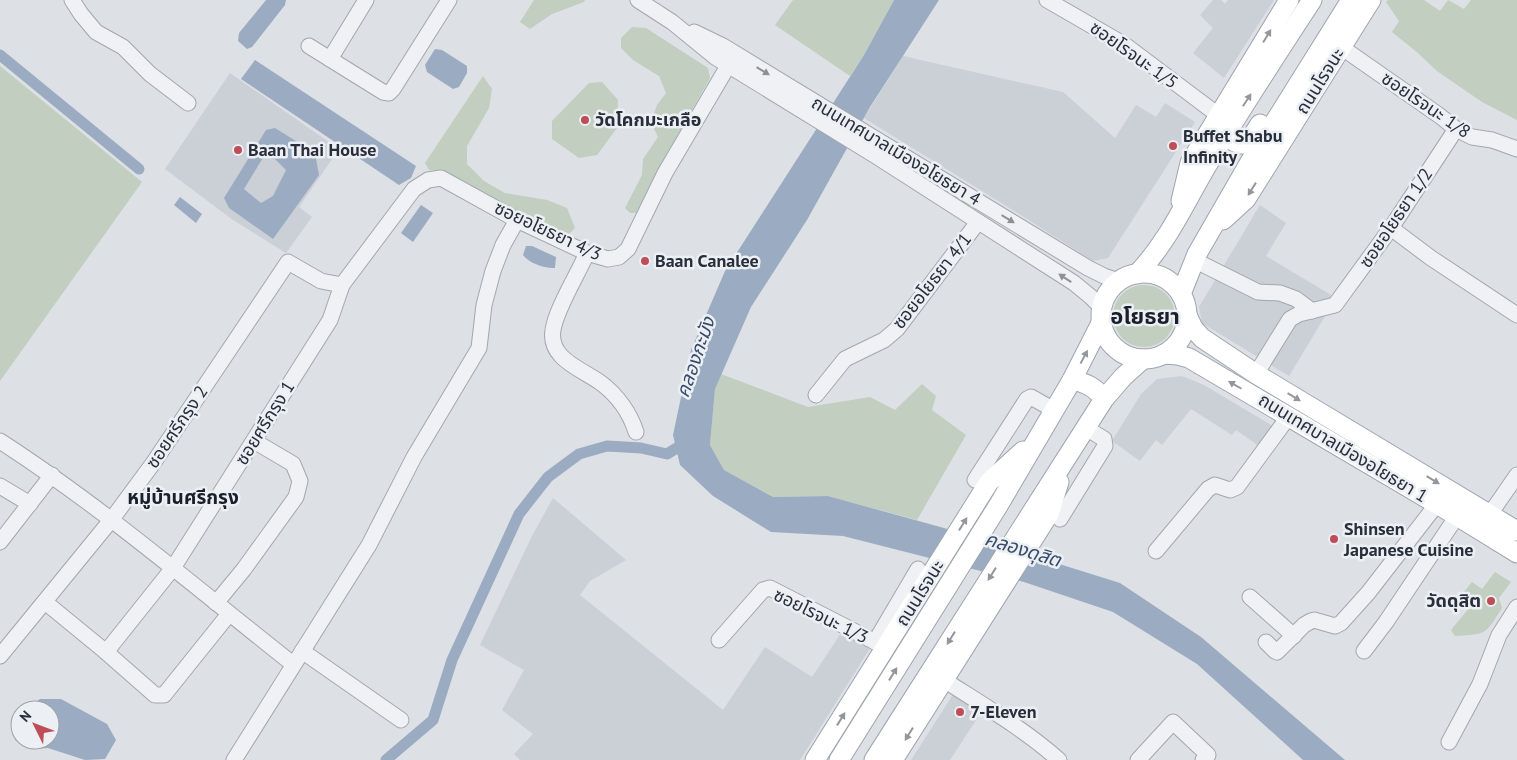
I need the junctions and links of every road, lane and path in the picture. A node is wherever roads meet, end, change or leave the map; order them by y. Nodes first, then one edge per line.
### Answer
1 (72, 0) edge
2 (366, 0) edge
3 (449, 0) edge
4 (638, 0) edge
5 (1047, 0) edge
6 (1290, 0) edge
7 (1312, 0) edge
8 (1351, 0) edge
9 (1371, 0) edge
10 (1333, 30) junction
11 (308, 46) dead end
12 (1341, 47) junction
13 (330, 59) junction
14 (731, 60) junction
15 (188, 104) dead end
16 (1218, 115) junction
17 (1456, 129) junction
18 (1226, 134) junction
19 (1517, 149) edge
20 (880, 150) junction
21 (1178, 219) junction
22 (517, 220) junction
23 (978, 222) junction
24 (1391, 228) junction
25 (1211, 230) junction
26 (588, 253) junction
27 (1194, 260) junction
28 (1137, 274) junction
29 (1119, 281) junction
30 (342, 285) junction
31 (1181, 294) junction
32 (1312, 311) junction
33 (1102, 314) junction
34 (1187, 315) junction
35 (1517, 315) edge
36 (1164, 354) junction
37 (1143, 359) junction
38 (1256, 374) junction
39 (1072, 380) junction
40 (816, 395) dead end
41 (1104, 399) junction
42 (1054, 410) junction
43 (1289, 416) junction
44 (1086, 428) junction
45 (636, 432) dead end
46 (1038, 437) junction
47 (0, 441) edge
48 (254, 441) junction
49 (52, 475) junction
50 (1517, 475) edge
51 (975, 480) dead end
52 (0, 486) edge
53 (30, 504) junction
54 (1437, 504) junction
55 (1490, 514) junction
56 (1457, 516) junction
57 (112, 519) junction
58 (1060, 519) dead end
59 (1517, 531) edge
60 (0, 542) edge
61 (1156, 551) dead end
62 (1517, 553) edge
63 (173, 568) junction
64 (1250, 597) dead end
65 (985, 600) junction
66 (45, 602) junction
67 (216, 603) junction
68 (1517, 607) edge
69 (229, 614) junction
70 (1294, 636) junction
71 (719, 640) dead end
72 (1266, 642) dead end
73 (880, 645) junction
74 (302, 651) junction
75 (1364, 651) dead end
76 (106, 652) junction
77 (0, 656) edge
78 (289, 661) dead end
79 (944, 680) junction
80 (401, 720) dead end
81 (1449, 742) dead end
82 (234, 760) edge
83 (815, 760) edge
84 (839, 760) edge
85 (874, 760) edge
86 (893, 760) edge
87 (1059, 760) edge
88 (1138, 760) edge
89 (1203, 760) edge

1 - 15 street
2 - 13 street
3 - 13 street
4 - 14 street, ถนนเทศบาลเมืองอโยธยา 4
5 - 16 street, ซอยโรจนะ 1/5
16 -> 6 main road
18 -> 7 main road
8 - 10 main road, ถนนโรจนะ
9 - 12 main road, ถนนโรจนะ
10 - 18 main road
10 - 25 main road, ถนนโรจนะ
11 - 13 street
12 - 17 street, ซอยโรจนะ 1/8
12 -> 25 main road, ถนนโรจนะ
14 - 20 street, ถนนเทศบาลเมืองอโยธยา 4
14 - 26 street, ซอยอโยธยา 4/3
16 - 21 main road
17 - 19 street, ซอยโรจนะ 1/8
17 - 24 street, ซอยอโยธยา 1/2
18 - 21 main road
20 - 23 street, ถนนเทศบาลเมืองอโยธยา 4
20 -> 29 street, ถนนเทศบาลเมืองอโยธยา 4
21 - 28 main road
22 - 26 street, ซอยอโยธยา 4/3
22 - 30 street, ซอยอโยธยา 4/3
22 - 74 street
33 -> 23 street, ถนนเทศบาลเมืองอโยธยา 4
23 - 40 street, ซอยอโยธยา 4/1
24 - 32 street, ซอยอโยธยา 1/2
24 - 35 street
25 - 27 main road, ถนนโรจนะ
26 - 45 street
27 - 31 main road, ถนนโรจนะ
27 - 32 street
28 - 29 main road
28 - 31 main road
29 - 33 main road
30 - 48 street, ซอยศรีกรุง 1
30 - 57 street, ซอยศรีกรุง 2
31 - 34 main road
32 - 38 street
33 - 37 main road
39 -> 33 main road, ถนนโรจนะ
34 - 36 main road
34 - 38 main road, ถนนเทศบาลเมืองอโยธยา 1
36 - 37 main road
43 -> 36 main road, ถนนเทศบาลเมืองอโยธยา 1
37 - 41 main road
38 -> 55 main road, ถนนเทศบาลเมืองอโยธยา 1
39 - 41 main road
39 - 42 main road, ถนนโรจนะ
41 - 44 main road
42 - 46 main road, ถนนโรจนะ
42 - 51 street
43 - 54 main road, ถนนเทศบาลเมืองอโยธยา 1
43 - 61 street
44 - 58 street
44 -> 65 main road
73 -> 46 main road, ถนนโรจนะ
84 -> 46 main road, ถนนโรจนะ
47 - 49 street
48 - 63 street, ซอยศรีกรุง 1
48 - 67 street
49 - 53 street
49 - 57 street
50 - 55 street
52 - 53 street
53 - 60 street
54 - 56 main road, ถนนเทศบาลเมืองอโยธยา 1
54 - 70 street
55 - 59 main road, ถนนเทศบาลเมืองอโยธยา 1
56 - 62 main road, ถนนเทศบาลเมืองอโยธยา 1
56 - 75 street
57 - 63 street
57 - 66 street, ซอยศรีกรุง 2
63 - 67 street
63 - 76 street, ซอยศรีกรุง 1
64 - 70 street
65 - 79 main road
65 -> 85 main road
66 - 76 street
66 - 77 street, ซอยศรีกรุง 2
67 - 69 street
68 - 81 street
69 - 76 street
69 - 78 street
70 - 72 street
71 - 73 street, ซอยโรจนะ 1/3
83 -> 73 main road, ถนนโรจนะ
74 - 80 street
74 - 82 street
79 -> 86 main road
79 - 87 street
88 - 89 street

